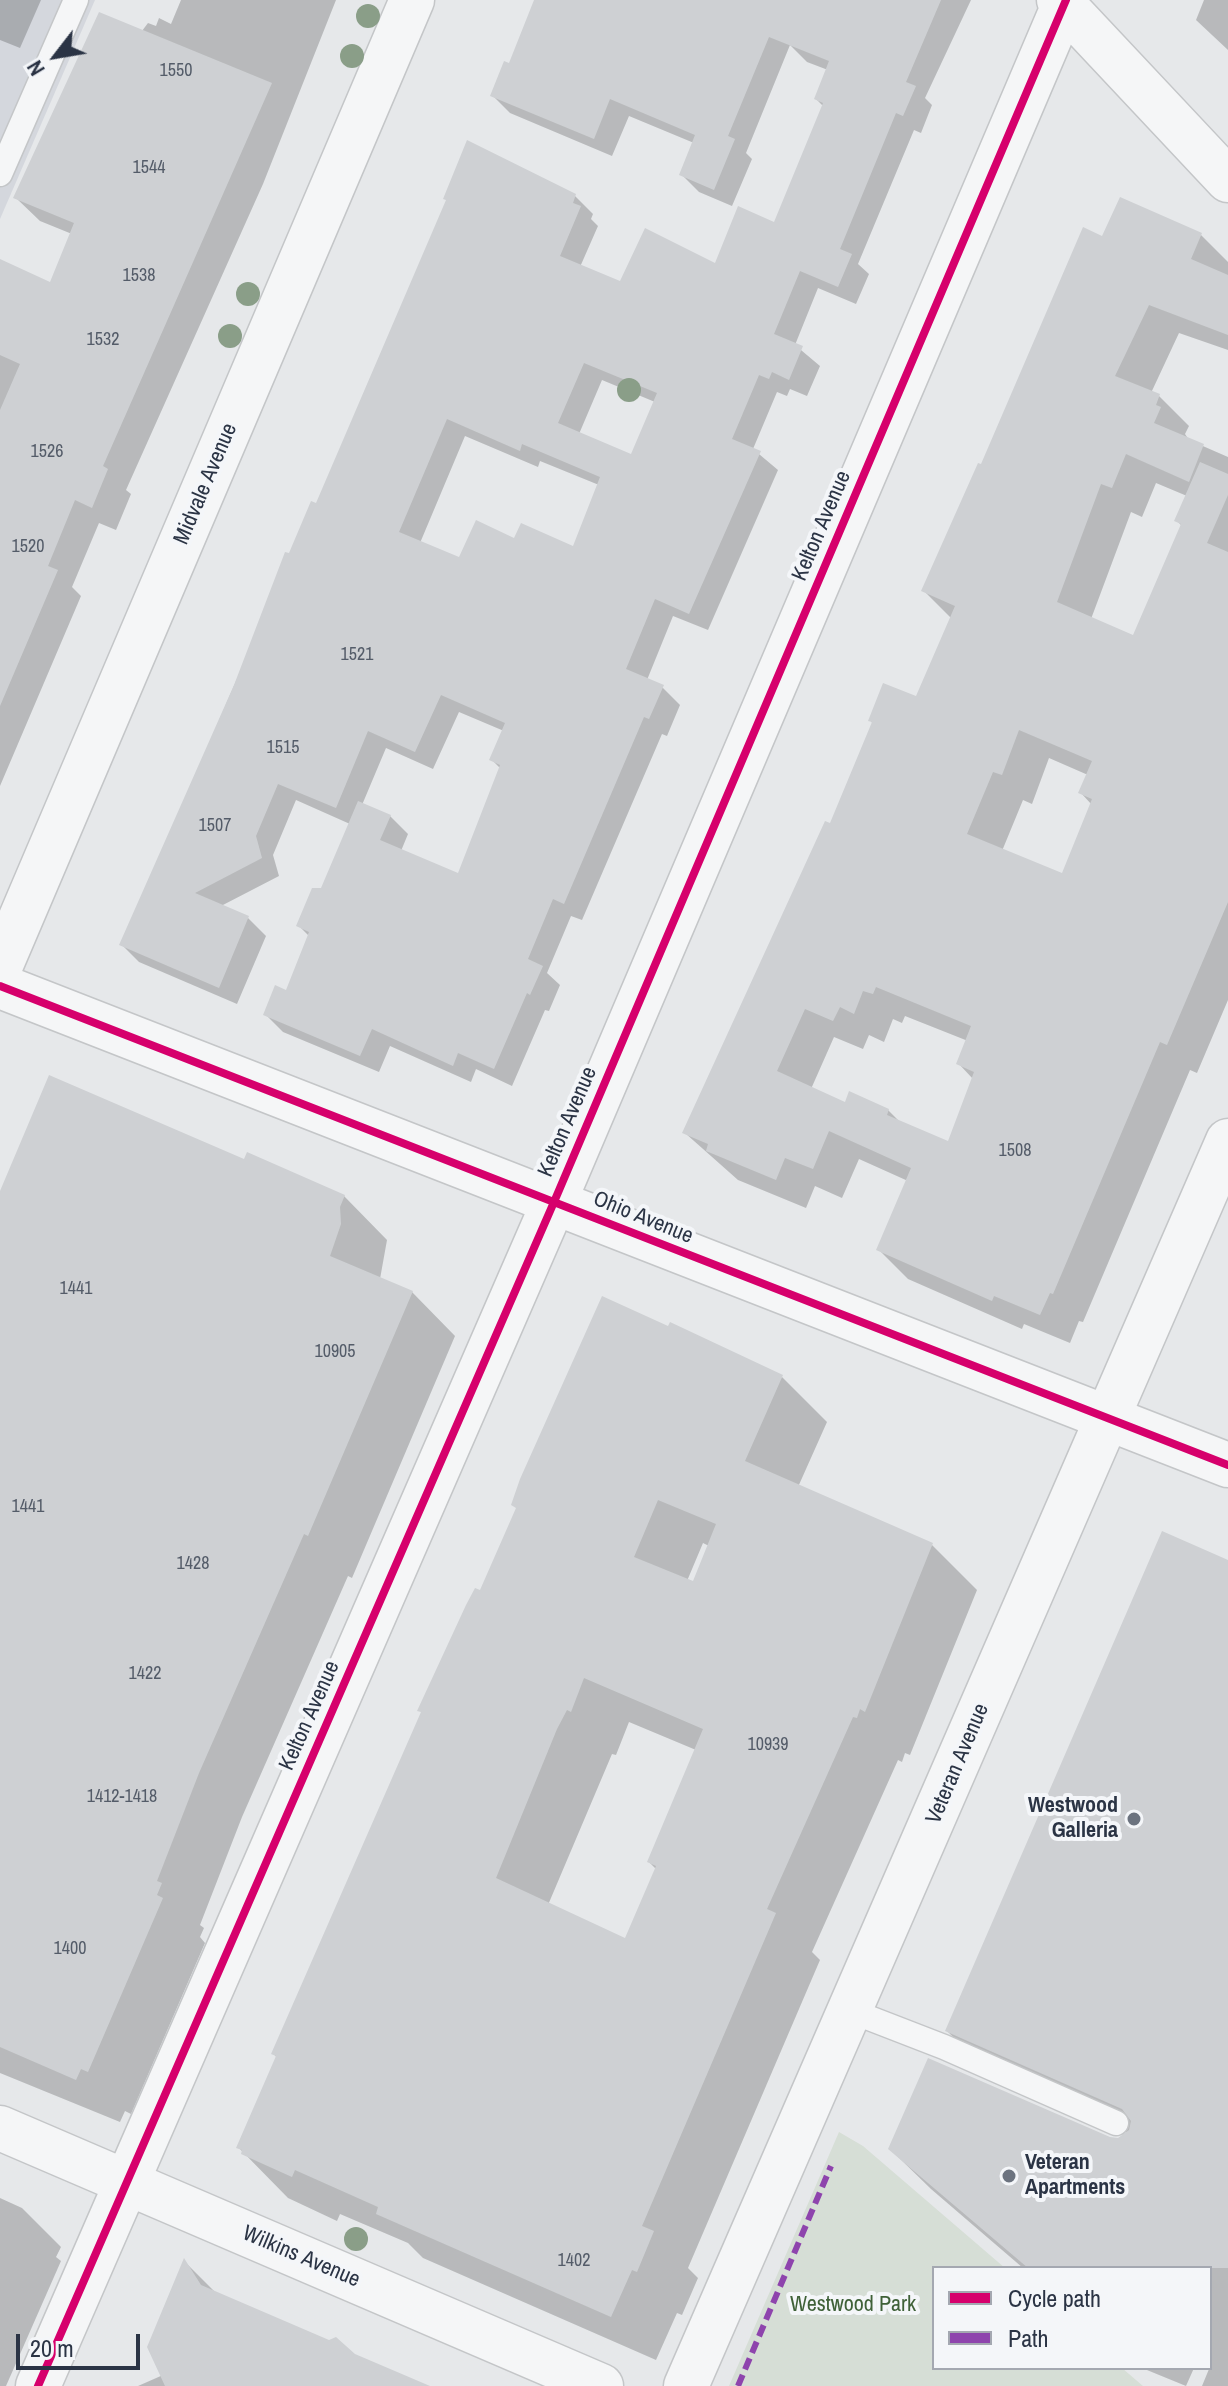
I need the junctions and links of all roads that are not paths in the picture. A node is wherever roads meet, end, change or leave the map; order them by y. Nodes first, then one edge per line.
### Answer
1 (76, 0) edge
2 (412, 0) edge
3 (1063, 2) edge
4 (0, 174) edge
5 (1228, 180) edge
6 (0, 967) edge
7 (0, 986) edge
8 (1228, 1141) edge
9 (554, 1202) junction
10 (1108, 1419) junction
11 (1228, 1465) edge
12 (851, 2011) junction
13 (1116, 2123) dead end
14 (0, 2128) edge
15 (127, 2183) junction
16 (38, 2386) edge
17 (601, 2386) edge
18 (686, 2386) edge

1 - 4 lane
2 - 6 street, Midvale Avenue
3 - 5 street
3 - 9 street, Kelton Avenue
7 - 9 street, Ohio Avenue
8 - 10 street, Veteran Avenue
9 - 10 street, Ohio Avenue
9 - 15 street, Kelton Avenue
10 - 11 street, Ohio Avenue
10 - 12 street, Veteran Avenue
12 - 13 lane
12 - 18 street, Veteran Avenue
14 - 15 street, Wilkins Avenue
15 - 16 street, Kelton Avenue
15 - 17 street, Wilkins Avenue

